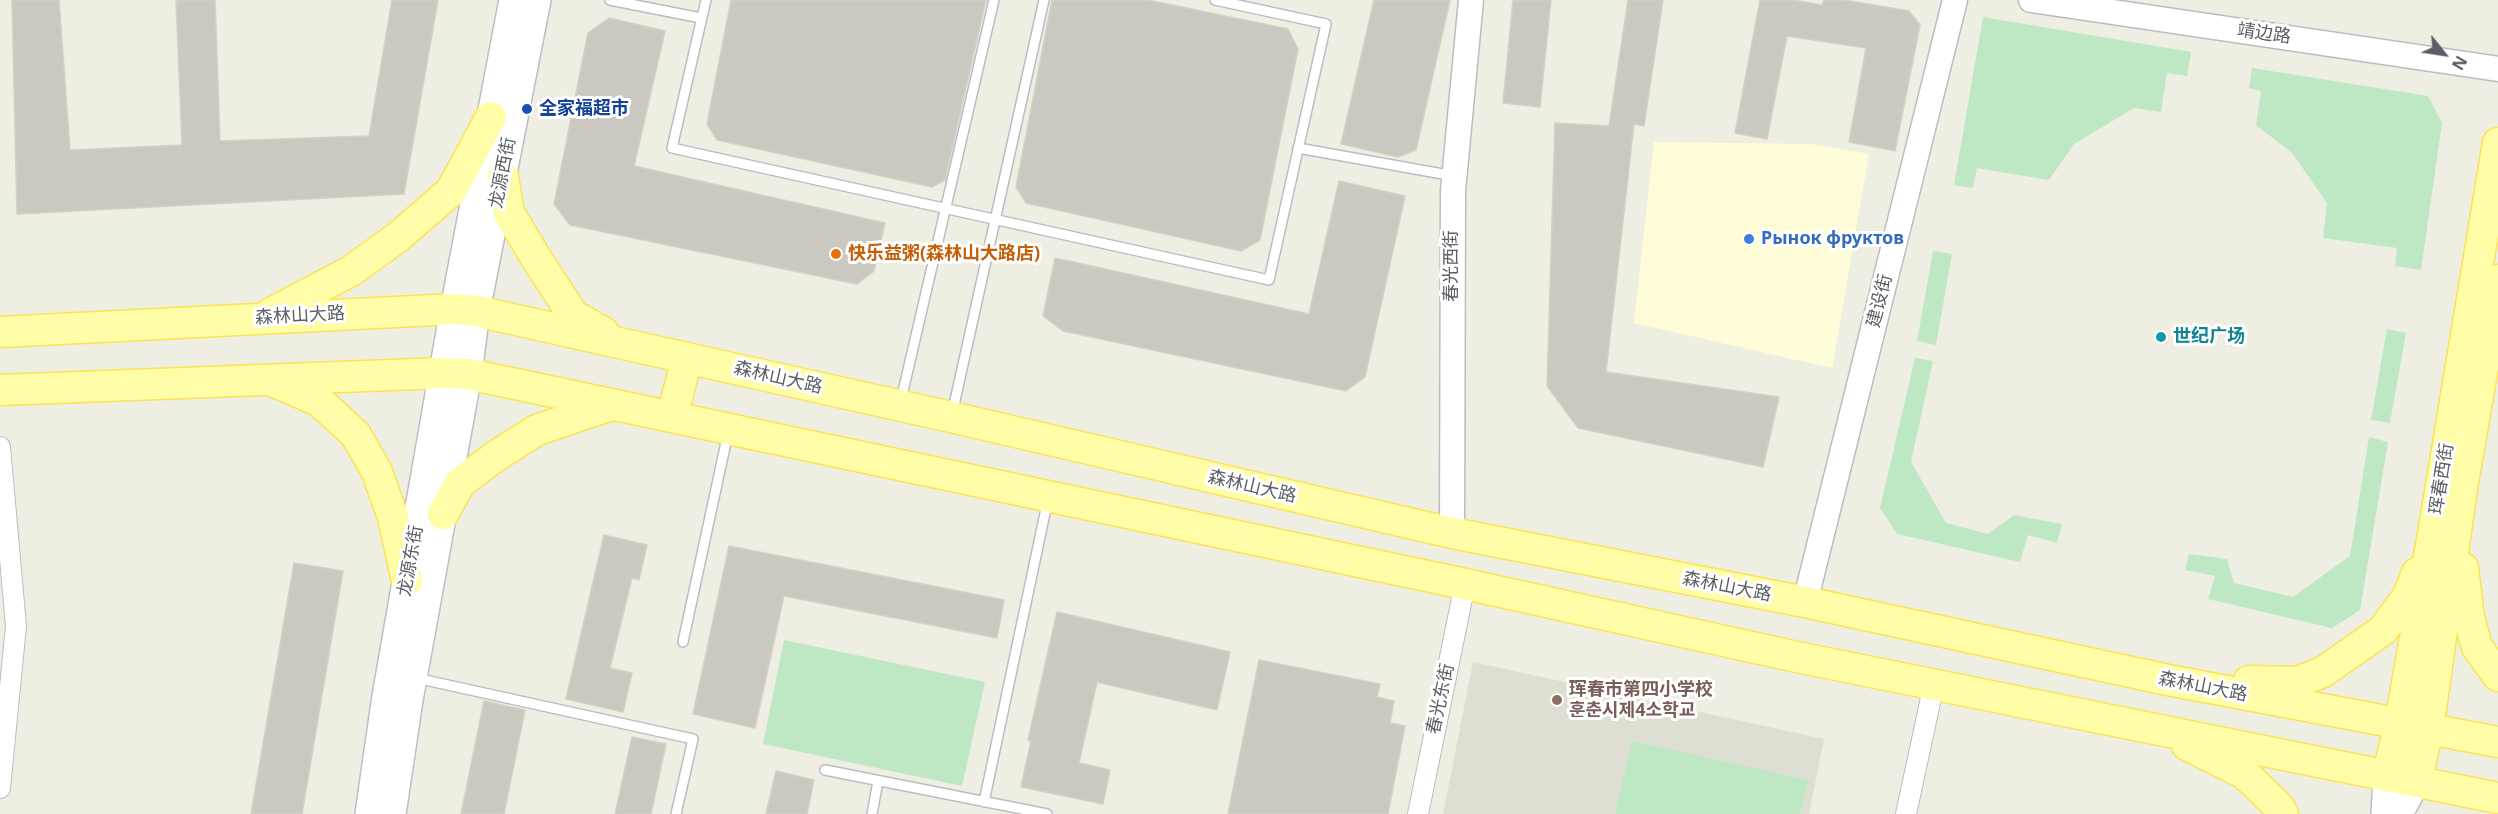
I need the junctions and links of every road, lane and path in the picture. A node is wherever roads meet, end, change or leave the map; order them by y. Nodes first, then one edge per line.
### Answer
1 (513, 0) edge
2 (537, 0) edge
3 (610, 0) edge
4 (706, 0) edge
5 (994, 0) edge
6 (1044, 0) edge
7 (1215, 0) edge
8 (1471, 0) edge
9 (1955, 0) edge
10 (2031, 0) edge
11 (701, 18) junction
12 (2498, 69) edge
13 (491, 117) junction
14 (2498, 143) edge
15 (1298, 148) junction
16 (1454, 176) junction
17 (502, 177) junction
18 (946, 208) junction
19 (995, 219) junction
20 (2498, 280) edge
21 (465, 310) junction
22 (261, 318) junction
23 (0, 332) edge
24 (621, 343) junction
25 (687, 358) junction
26 (456, 373) junction
27 (270, 380) junction
28 (0, 390) edge
29 (613, 404) junction
30 (900, 406) junction
31 (672, 417) junction
32 (951, 417) junction
33 (729, 429) junction
34 (0, 447) edge
35 (2463, 488) junction
36 (1048, 496) junction
37 (443, 514) junction
38 (2434, 528) junction
39 (1452, 533) junction
40 (407, 581) junction
41 (1465, 584) junction
42 (1805, 602) junction
43 (683, 642) dead end
44 (2498, 676) edge
45 (413, 678) junction
46 (2168, 680) junction
47 (1934, 684) junction
48 (5, 691) edge
49 (2400, 724) junction
50 (2152, 727) junction
51 (2428, 730) junction
52 (2498, 742) edge
53 (825, 770) dead end
54 (2387, 777) junction
55 (878, 781) junction
56 (2416, 782) junction
57 (0, 788) edge
58 (2498, 798) edge
59 (984, 802) junction
60 (369, 814) edge
61 (392, 814) edge
62 (676, 814) edge
63 (872, 814) edge
64 (1047, 814) edge
65 (1418, 814) edge
66 (1906, 814) edge
67 (2283, 814) edge
68 (2385, 814) edge
69 (2399, 814) edge

1 - 13 main road, 龙源西街
2 - 17 main road, 龙源西街
3 - 11 lane
4 - 11 lane
5 - 18 lane
6 - 19 lane
7 - 15 lane
8 - 16 street, 春光西街
9 - 42 street, 建设街
10 - 12 street, 靖边路
11 - 18 lane
13 - 21 main road, 龙源西街
13 - 22 main road
14 - 38 main road, 珲春西街
15 - 16 lane
15 - 19 lane
16 - 39 street, 春光西街
17 - 21 main road, 龙源西街
17 - 24 main road
18 - 19 lane
18 - 30 lane
19 - 32 lane
20 - 35 main road, 珲春西街
21 - 22 main road, 森林山大路
21 - 24 main road, 森林山大路
21 - 26 main road, 龙源东街
22 - 23 main road, 森林山大路
24 - 25 main road, 森林山大路
25 - 30 main road, 森林山大路
25 - 31 main road
26 - 27 main road
26 - 29 main road
26 - 37 main road, 龙源东街
26 - 40 main road, 龙源东街
27 - 28 main road
27 - 40 main road
29 - 31 main road
29 - 37 main road
30 - 32 main road, 森林山大路
31 - 33 main road
32 - 39 main road, 森林山大路
33 - 36 main road
33 - 43 lane
34 - 48 street
35 - 44 main road
35 - 51 main road, 珲春西街
36 - 41 main road
36 - 59 lane
37 - 45 main road, 龙源东街
38 - 46 main road
38 - 49 main road, 珲春西街
39 - 42 main road, 森林山大路
40 - 60 main road, 龙源东街
41 - 47 main road
41 - 65 street, 春光东街
42 - 46 main road, 森林山大路
45 - 61 main road, 龙源东街
45 - 62 lane
46 - 49 main road, 森林山大路
47 - 50 main road
47 - 66 street
48 - 57 street
49 - 51 main road, 森林山大路
49 - 54 main road, 珲春西街
50 - 54 main road
50 - 67 main road
51 - 52 main road, 森林山大路
51 - 56 main road, 珲春西街
53 - 55 lane
54 - 56 main road
54 - 68 main road, 珲春西街
55 - 59 lane
55 - 63 lane
56 - 58 main road
56 - 69 main road, 珲春西街
59 - 64 lane

